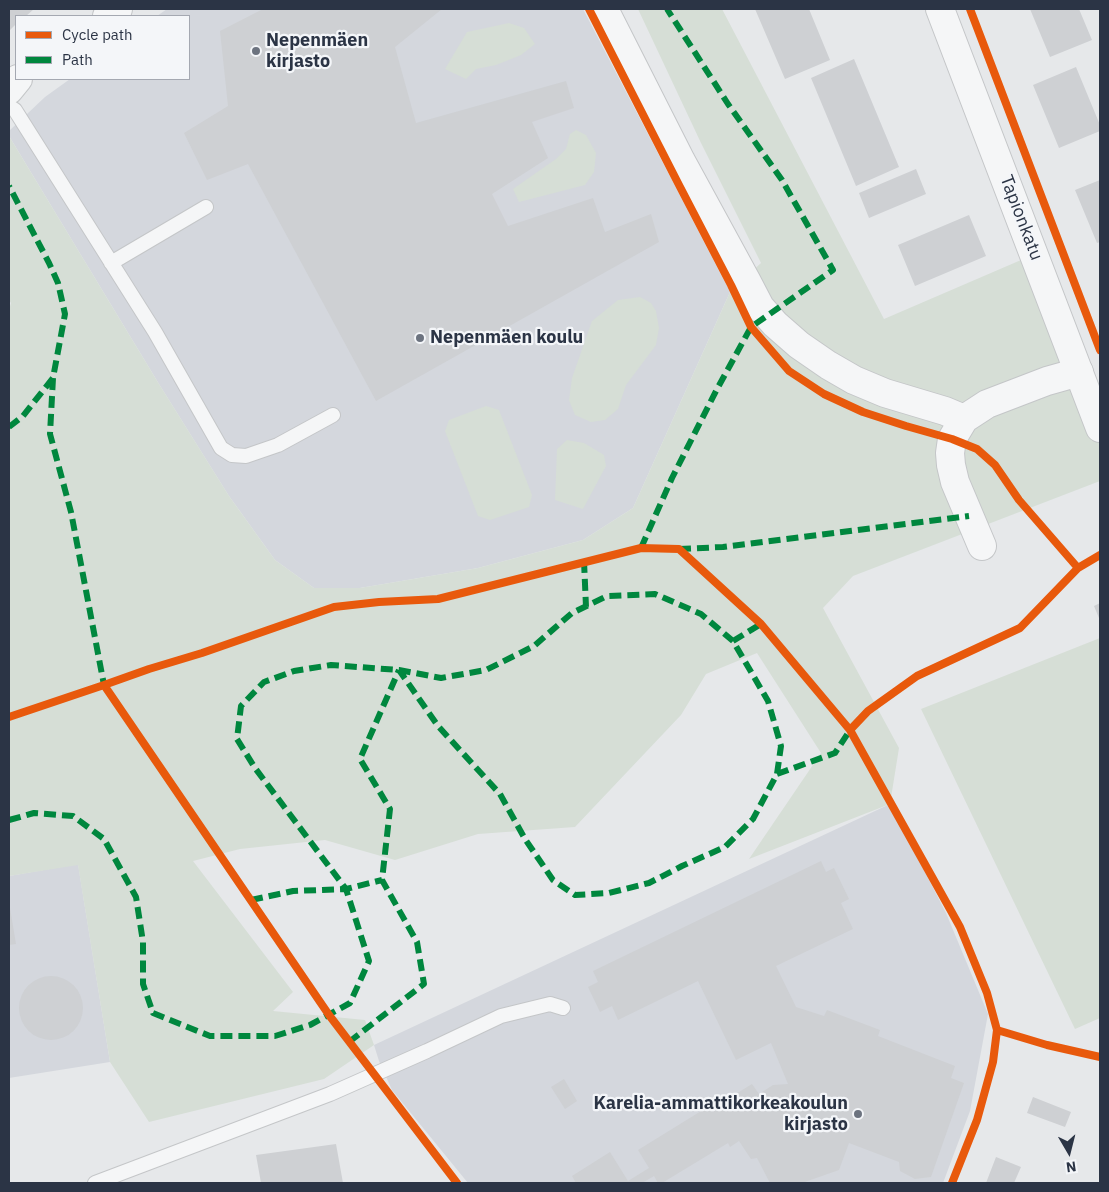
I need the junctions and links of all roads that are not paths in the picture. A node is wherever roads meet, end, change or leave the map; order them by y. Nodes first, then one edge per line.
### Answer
1 (604, 9) edge
2 (940, 9) edge
3 (17, 80) edge
4 (9, 90) edge
5 (9, 106) edge
6 (206, 207) dead end
7 (111, 263) junction
8 (1079, 372) junction
9 (333, 415) dead end
10 (964, 419) junction
11 (1100, 428) edge
12 (982, 546) dead end
13 (563, 1008) dead end
14 (95, 1183) edge

1 - 10 street
2 - 8 street, Tapionkatu
3 - 4 street
5 - 7 lane
6 - 7 lane
7 - 9 lane
8 - 10 street
8 - 11 street, Tapionkatu
10 - 12 street
13 - 14 lane

